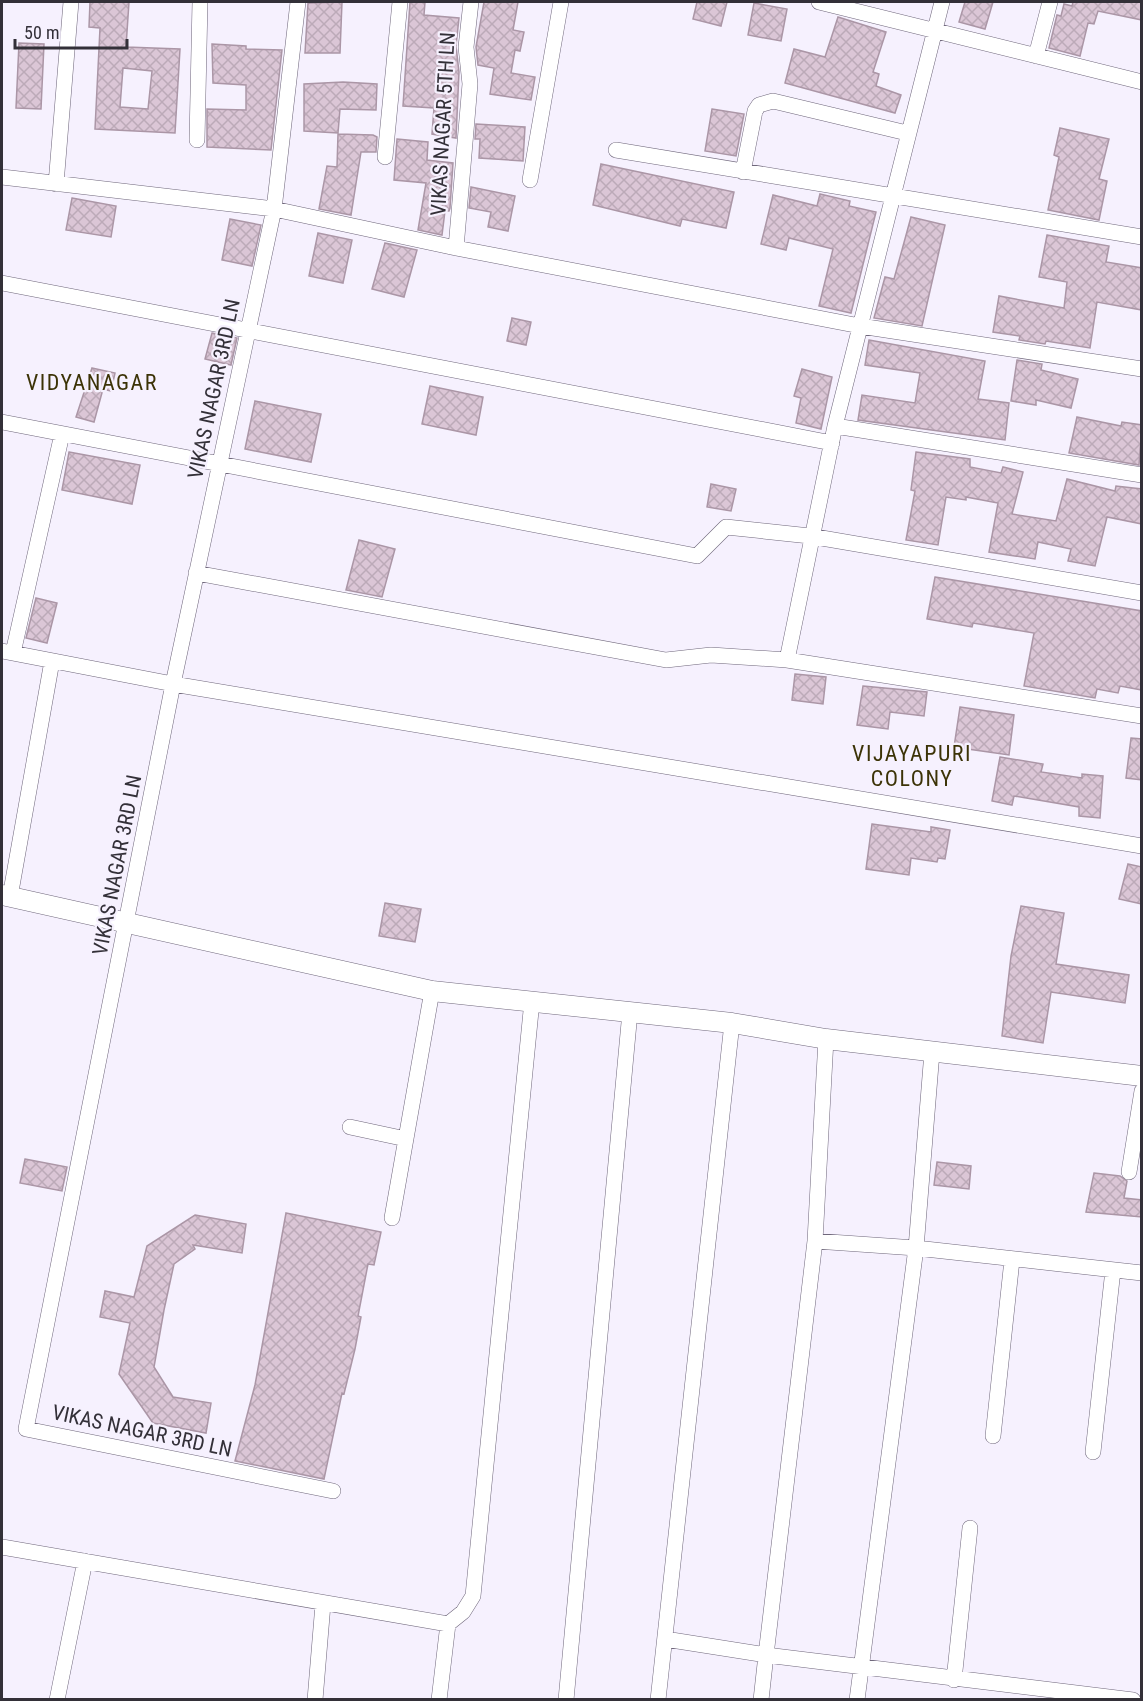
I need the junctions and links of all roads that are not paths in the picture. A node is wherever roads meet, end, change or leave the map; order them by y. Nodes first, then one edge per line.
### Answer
1 (71, 2) edge
2 (200, 2) edge
3 (298, 2) edge
4 (400, 2) edge
5 (471, 2) edge
6 (561, 2) edge
7 (942, 2) edge
8 (1050, 2) edge
9 (828, 3) edge
10 (933, 31) junction
11 (1035, 56) junction
12 (1142, 82) edge
13 (907, 133) junction
14 (197, 140) dead end
15 (616, 150) dead end
16 (385, 157) dead end
17 (743, 172) junction
18 (2, 177) edge
19 (530, 180) dead end
20 (56, 184) junction
21 (891, 198) junction
22 (274, 209) junction
23 (1142, 237) edge
24 (456, 248) junction
25 (2, 283) edge
26 (860, 326) junction
27 (248, 332) junction
28 (1142, 369) edge
29 (2, 422) edge
30 (835, 426) junction
31 (62, 434) junction
32 (831, 442) junction
33 (220, 464) junction
34 (1142, 475) edge
35 (810, 536) junction
36 (196, 573) junction
37 (1142, 593) edge
38 (7, 652) edge
39 (787, 660) junction
40 (52, 661) junction
41 (173, 684) junction
42 (1142, 716) edge
43 (1142, 846) edge
44 (6, 896) edge
45 (127, 924) junction
46 (432, 991) junction
47 (532, 1001) junction
48 (630, 1012) junction
49 (732, 1023) junction
50 (826, 1039) junction
51 (932, 1052) junction
52 (1142, 1076) edge
53 (1142, 1091) edge
54 (350, 1127) dead end
55 (406, 1139) junction
56 (1129, 1172) dead end
57 (392, 1218) dead end
58 (815, 1241) junction
59 (916, 1248) junction
60 (1012, 1260) junction
61 (1113, 1270) junction
62 (1142, 1273) edge
63 (993, 1436) dead end
64 (1093, 1452) dead end
65 (333, 1491) dead end
66 (970, 1528) dead end
67 (2, 1546) edge
68 (85, 1561) junction
69 (323, 1604) junction
70 (448, 1624) junction
71 (665, 1639) junction
72 (766, 1655) junction
73 (860, 1667) junction
74 (954, 1680) junction
75 (57, 1700) edge
76 (315, 1700) edge
77 (439, 1700) edge
78 (567, 1700) edge
79 (658, 1700) edge
80 (761, 1700) edge
81 (857, 1700) edge
82 (1133, 1700) edge

1 - 20 street
2 - 14 street
3 - 22 street, VIKAS NAGAR 3RD LN
4 - 16 street
5 - 24 street, VIKAS NAGAR 5TH LN
6 - 19 street
7 - 10 street
8 - 11 street
9 - 10 street
10 - 11 street
10 - 13 street
11 - 12 street
13 - 17 street
13 - 21 street
15 - 17 street
17 - 21 street
18 - 20 street
20 - 22 street
21 - 23 street
21 - 26 street
22 - 24 street
22 - 27 street, VIKAS NAGAR 3RD LN
24 - 26 street
25 - 27 street
26 - 28 street
26 - 30 street
27 - 32 street
27 - 33 street, VIKAS NAGAR 3RD LN
29 - 31 street
30 - 32 street
30 - 34 street
31 - 33 street
31 - 38 street
32 - 35 street
33 - 35 street
33 - 36 street, VIKAS NAGAR 3RD LN
35 - 37 street
35 - 39 street
36 - 39 street
36 - 41 street, VIKAS NAGAR 3RD LN
38 - 40 street
39 - 42 street
40 - 41 street
40 - 44 street
41 - 43 street
41 - 45 street, VIKAS NAGAR 3RD LN
44 - 45 street
45 - 46 street
45 - 65 street, VIKAS NAGAR 3RD LN
46 - 47 street
46 - 55 street
47 - 48 street
47 - 70 street
48 - 49 street
48 - 78 street
49 - 50 street
49 - 71 street
50 - 51 street
50 - 58 street
51 - 52 street
51 - 59 street
53 - 56 street
54 - 55 street
55 - 57 street
58 - 59 street
58 - 72 street
59 - 60 street
59 - 73 street
60 - 61 street
60 - 63 street
61 - 62 street
61 - 64 street
66 - 74 street
67 - 68 street
68 - 69 street
68 - 75 street
69 - 70 street
69 - 76 street
70 - 77 street
71 - 72 street
71 - 79 street
72 - 73 street
72 - 80 street
73 - 74 street
73 - 81 street
74 - 82 street

